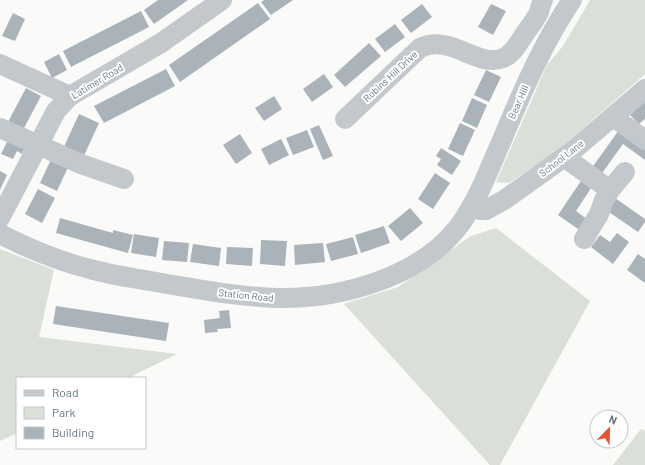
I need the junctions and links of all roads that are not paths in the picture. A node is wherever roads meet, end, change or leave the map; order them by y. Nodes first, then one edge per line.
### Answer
1 (222, 0) edge
2 (572, 0) edge
3 (541, 6) edge
4 (557, 23) junction
5 (0, 64) edge
6 (645, 89) edge
7 (70, 96) junction
8 (613, 117) junction
9 (345, 119) dead end
10 (0, 128) edge
11 (645, 140) edge
12 (38, 145) junction
13 (564, 157) junction
14 (625, 172) dead end
15 (124, 179) dead end
16 (610, 190) junction
17 (471, 207) junction
18 (0, 218) edge
19 (0, 234) edge
20 (584, 239) dead end

1 - 7 street, Latimer Road
2 - 4 street, Bear Hill
3 - 4 street
3 - 9 street, Robins Hill Drive
4 - 17 street, Bear Hill
5 - 7 street
6 - 8 street, School Lane
7 - 12 street, Latimer Road
8 - 11 street
8 - 13 street, School Lane
10 - 12 street
12 - 15 street
12 - 18 street, Latimer Road
13 - 16 street
13 - 17 street, School Lane
14 - 16 street
16 - 20 street
17 - 19 street, Station Road

